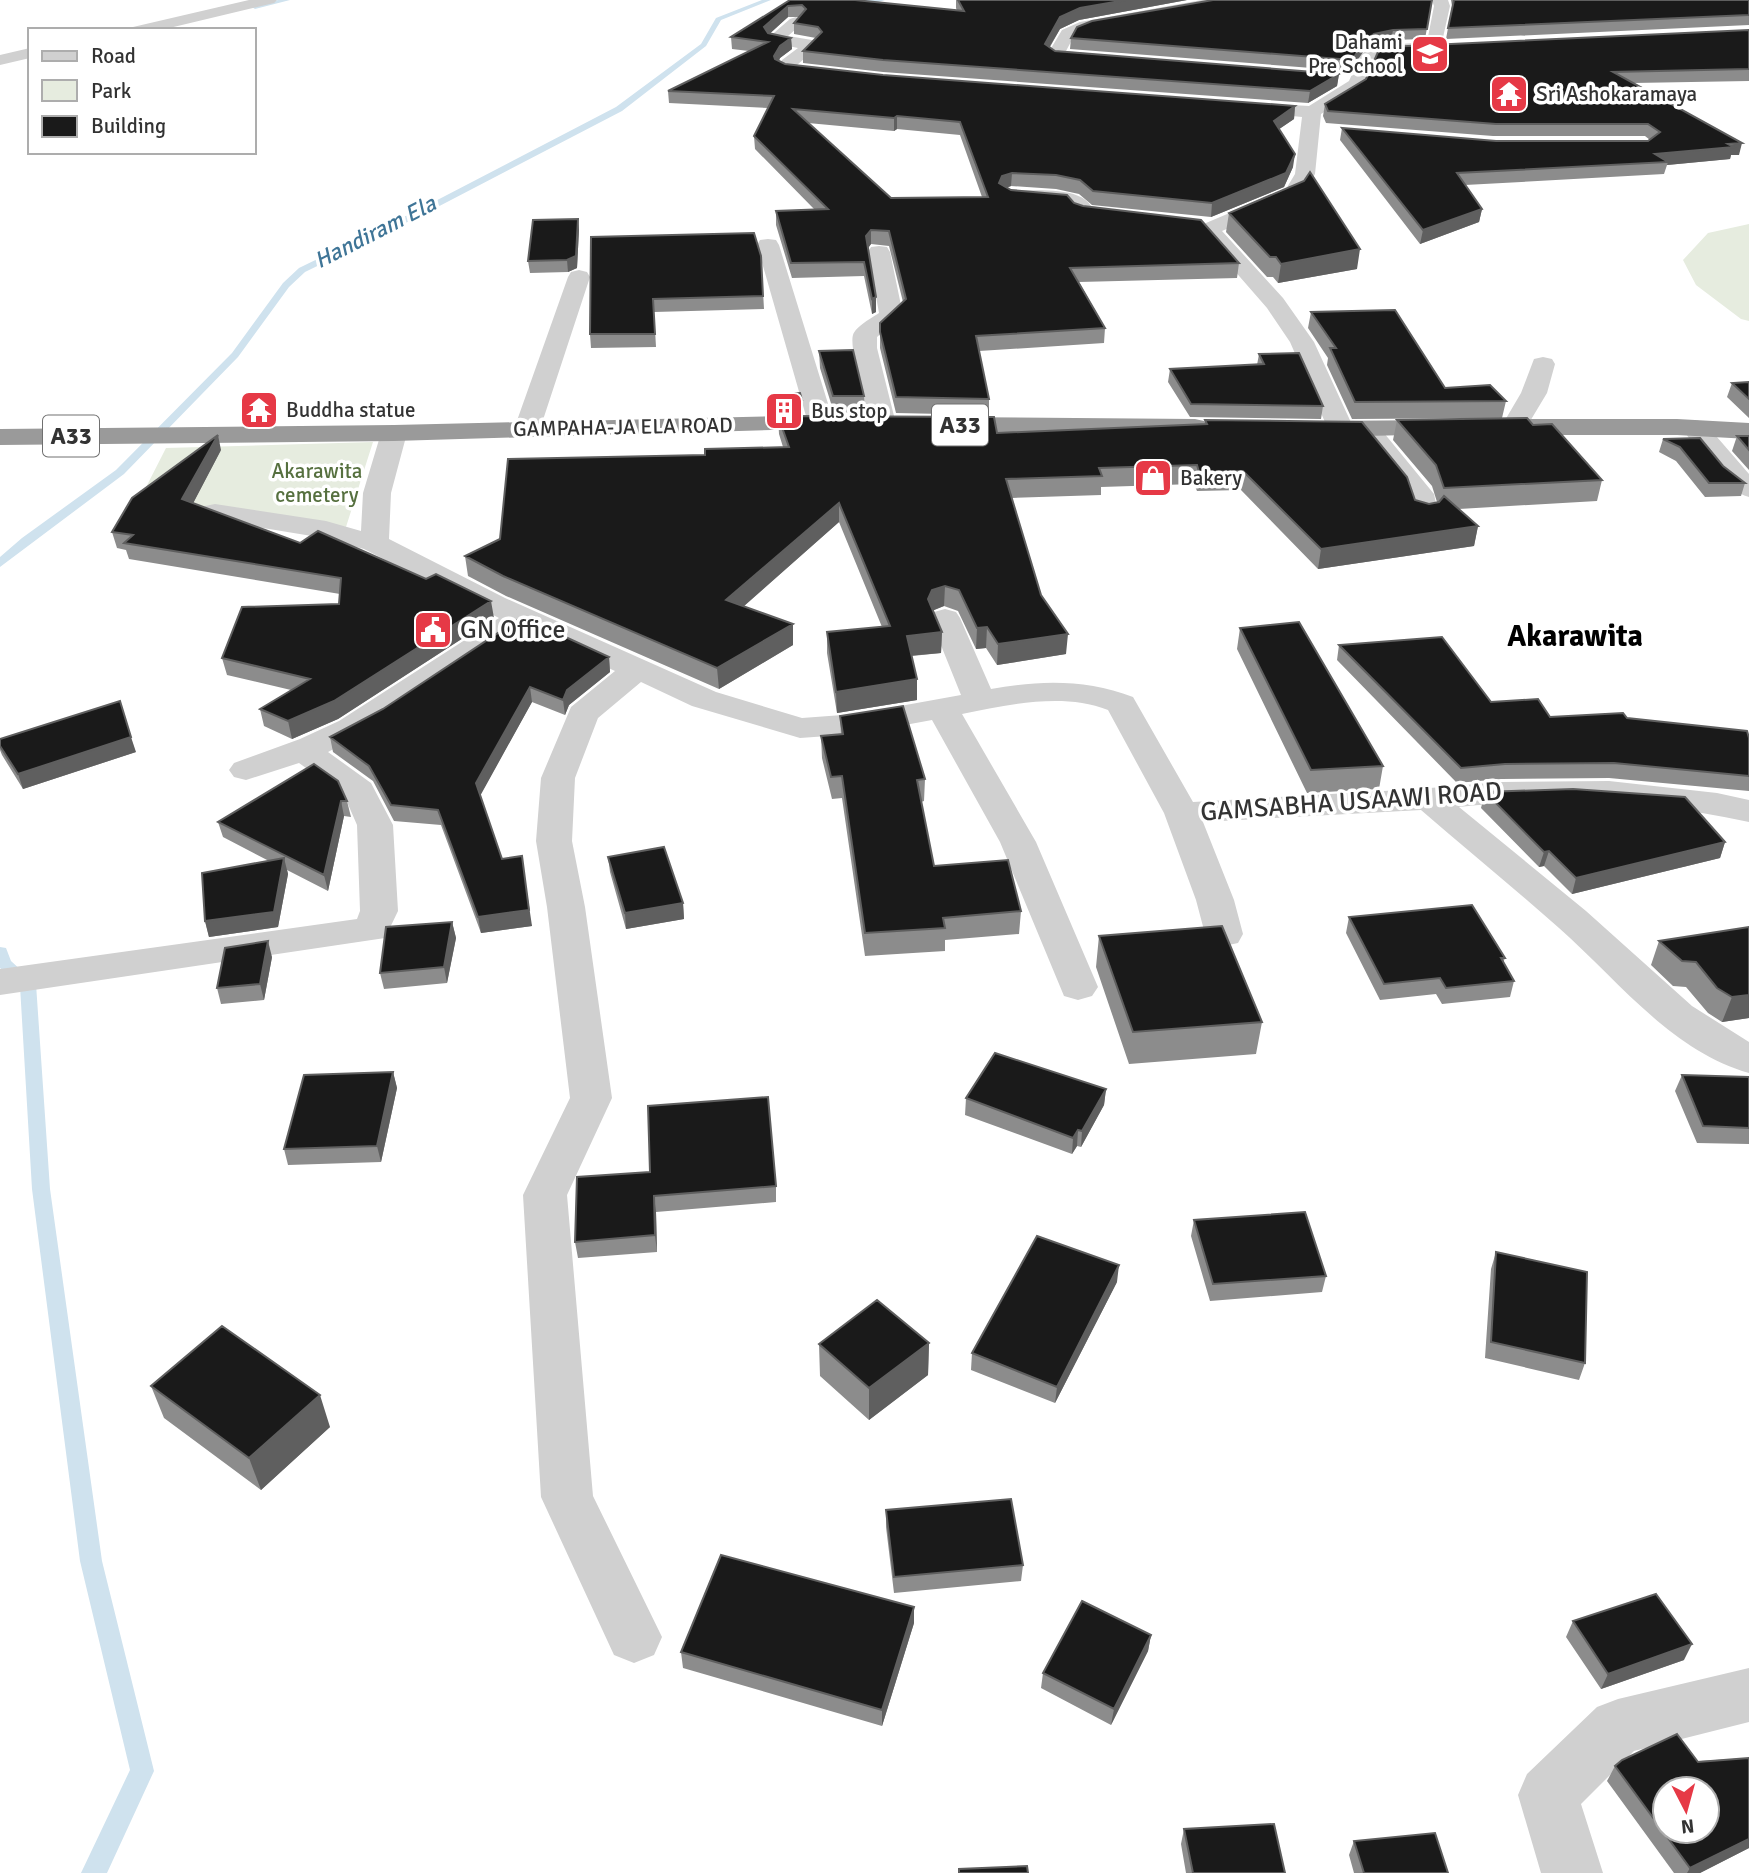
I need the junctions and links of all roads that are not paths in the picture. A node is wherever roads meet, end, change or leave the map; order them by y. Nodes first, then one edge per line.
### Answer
1 (269, 0) edge
2 (1228, 0) edge
3 (1440, 0) edge
4 (796, 22) edge
5 (148, 28) edge
6 (28, 53) edge
7 (0, 60) edge
8 (1122, 60) edge
9 (855, 77) edge
10 (1331, 77) edge
11 (1358, 80) junction
12 (1231, 105) edge
13 (1314, 124) junction
14 (1011, 195) edge
15 (1141, 218) edge
16 (1190, 224) edge
17 (1213, 227) junction
18 (768, 245) dead end
19 (879, 252) dead end
20 (579, 277) dead end
21 (1543, 364) dead end
22 (821, 423) junction
23 (883, 424) junction
24 (1514, 427) junction
25 (1216, 428) edge
26 (1695, 428) junction
27 (527, 429) junction
28 (1299, 429) edge
29 (1354, 429) junction
30 (1749, 431) edge
31 (394, 433) junction
32 (0, 438) edge
33 (1749, 489) edge
34 (215, 512) edge
35 (1424, 513) edge
36 (374, 543) junction
37 (522, 617) junction
38 (945, 618) dead end
39 (636, 669) junction
40 (979, 699) junction
41 (941, 707) junction
42 (304, 751) junction
43 (246, 770) dead end
44 (1429, 799) junction
45 (1749, 811) edge
46 (1182, 813) junction
47 (1224, 934) edge
48 (0, 982) edge
49 (1078, 987) dead end
50 (1749, 1059) edge
51 (634, 1637) dead end
52 (1749, 1695) edge
53 (1572, 1873) edge

1 - 5 street
2 - 8 street
3 - 11 street
4 - 9 street
6 - 7 street
10 - 11 street
11 - 13 street
12 - 13 street
13 - 17 street
14 - 15 street
16 - 17 street
17 - 29 street
18 - 22 street
19 - 23 street
20 - 27 street
21 - 24 street
22 - 23 highway, GAMPAHA-JA ELA ROAD / A33
22 - 27 highway, GAMPAHA-JA ELA ROAD / A33
23 - 25 highway, GAMPAHA-JA ELA ROAD / A33
24 - 26 highway
24 - 29 highway
26 - 30 highway
26 - 33 street
27 - 31 highway, GAMPAHA-JA ELA ROAD / A33
28 - 29 highway
29 - 35 street
31 - 32 highway, GAMPAHA-JA ELA ROAD / A33
31 - 36 street
34 - 36 street, GAMSABHA USAAWI ROAD
36 - 37 street, GAMSABHA USAAWI ROAD
37 - 39 street, GAMSABHA USAAWI ROAD
37 - 42 street
38 - 40 street
39 - 41 street, GAMSABHA USAAWI ROAD
39 - 51 street
40 - 41 street, GAMSABHA USAAWI ROAD
40 - 46 street, GAMSABHA USAAWI ROAD
41 - 49 street
42 - 43 street
42 - 48 street
44 - 45 street, GAMSABHA USAAWI ROAD
44 - 46 street, GAMSABHA USAAWI ROAD
44 - 50 street
46 - 47 street
52 - 53 street

